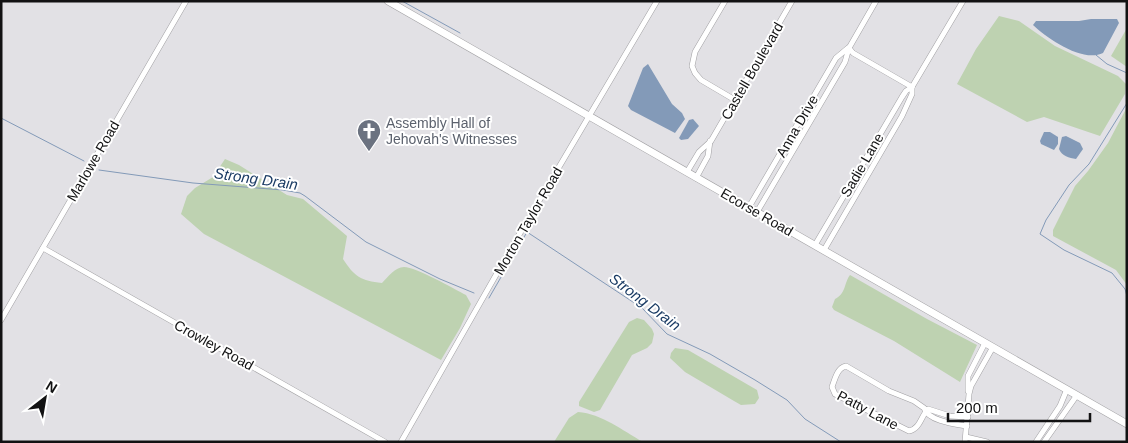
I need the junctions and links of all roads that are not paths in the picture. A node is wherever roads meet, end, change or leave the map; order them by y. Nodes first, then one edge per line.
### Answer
1 (186, 1) edge
2 (388, 1) edge
3 (657, 1) edge
4 (725, 1) edge
5 (792, 1) edge
6 (876, 1) edge
7 (963, 1) edge
8 (849, 48) junction
9 (912, 88) junction
10 (735, 100) junction
11 (590, 116) junction
12 (710, 141) junction
13 (687, 172) junction
14 (696, 178) junction
15 (749, 207) junction
16 (757, 212) junction
17 (815, 245) junction
18 (43, 248) junction
19 (824, 250) junction
20 (1, 320) edge
21 (985, 343) junction
22 (993, 347) junction
23 (1067, 389) junction
24 (969, 394) junction
25 (1077, 395) junction
26 (925, 412) junction
27 (968, 417) junction
28 (1127, 424) edge
29 (967, 426) junction
30 (966, 439) edge
31 (385, 442) edge
32 (401, 442) edge
33 (987, 442) edge
34 (1036, 442) edge
35 (1044, 442) edge

1 - 18 street, Marlowe Road
2 - 11 main road, Ecorse Road
3 - 11 street, Morton Taylor Road
4 - 10 street
5 - 10 street, Castell Boulevard
6 - 8 street, Anna Drive
7 - 9 street, Sadie Lane
8 - 9 street
8 - 15 street, Anna Drive
8 - 16 street, Anna Drive
9 - 17 street, Sadie Lane
9 - 19 street, Sadie Lane
10 - 12 street, Castell Boulevard
11 - 13 main road, Ecorse Road
11 - 32 street, Morton Taylor Road
12 - 13 street, Castell Boulevard
12 - 14 street, Castell Boulevard
13 - 14 main road, Ecorse Road
14 - 15 main road, Ecorse Road
15 - 16 main road, Ecorse Road
16 - 17 main road, Ecorse Road
17 - 19 main road, Ecorse Road
18 - 20 street, Marlowe Road
18 - 31 street, Crowley Road
19 - 21 main road, Ecorse Road
21 - 22 main road, Ecorse Road
21 - 24 street
22 - 23 main road, Ecorse Road
22 - 24 street
23 - 25 main road, Ecorse Road
23 - 34 street
24 - 27 street
25 - 28 main road, Ecorse Road
25 - 35 street
26 - 26 street, Patty Lane
26 - 27 street, Patty Lane
26 - 29 street, Patty Lane
27 - 29 street
29 - 30 street
30 - 33 street

